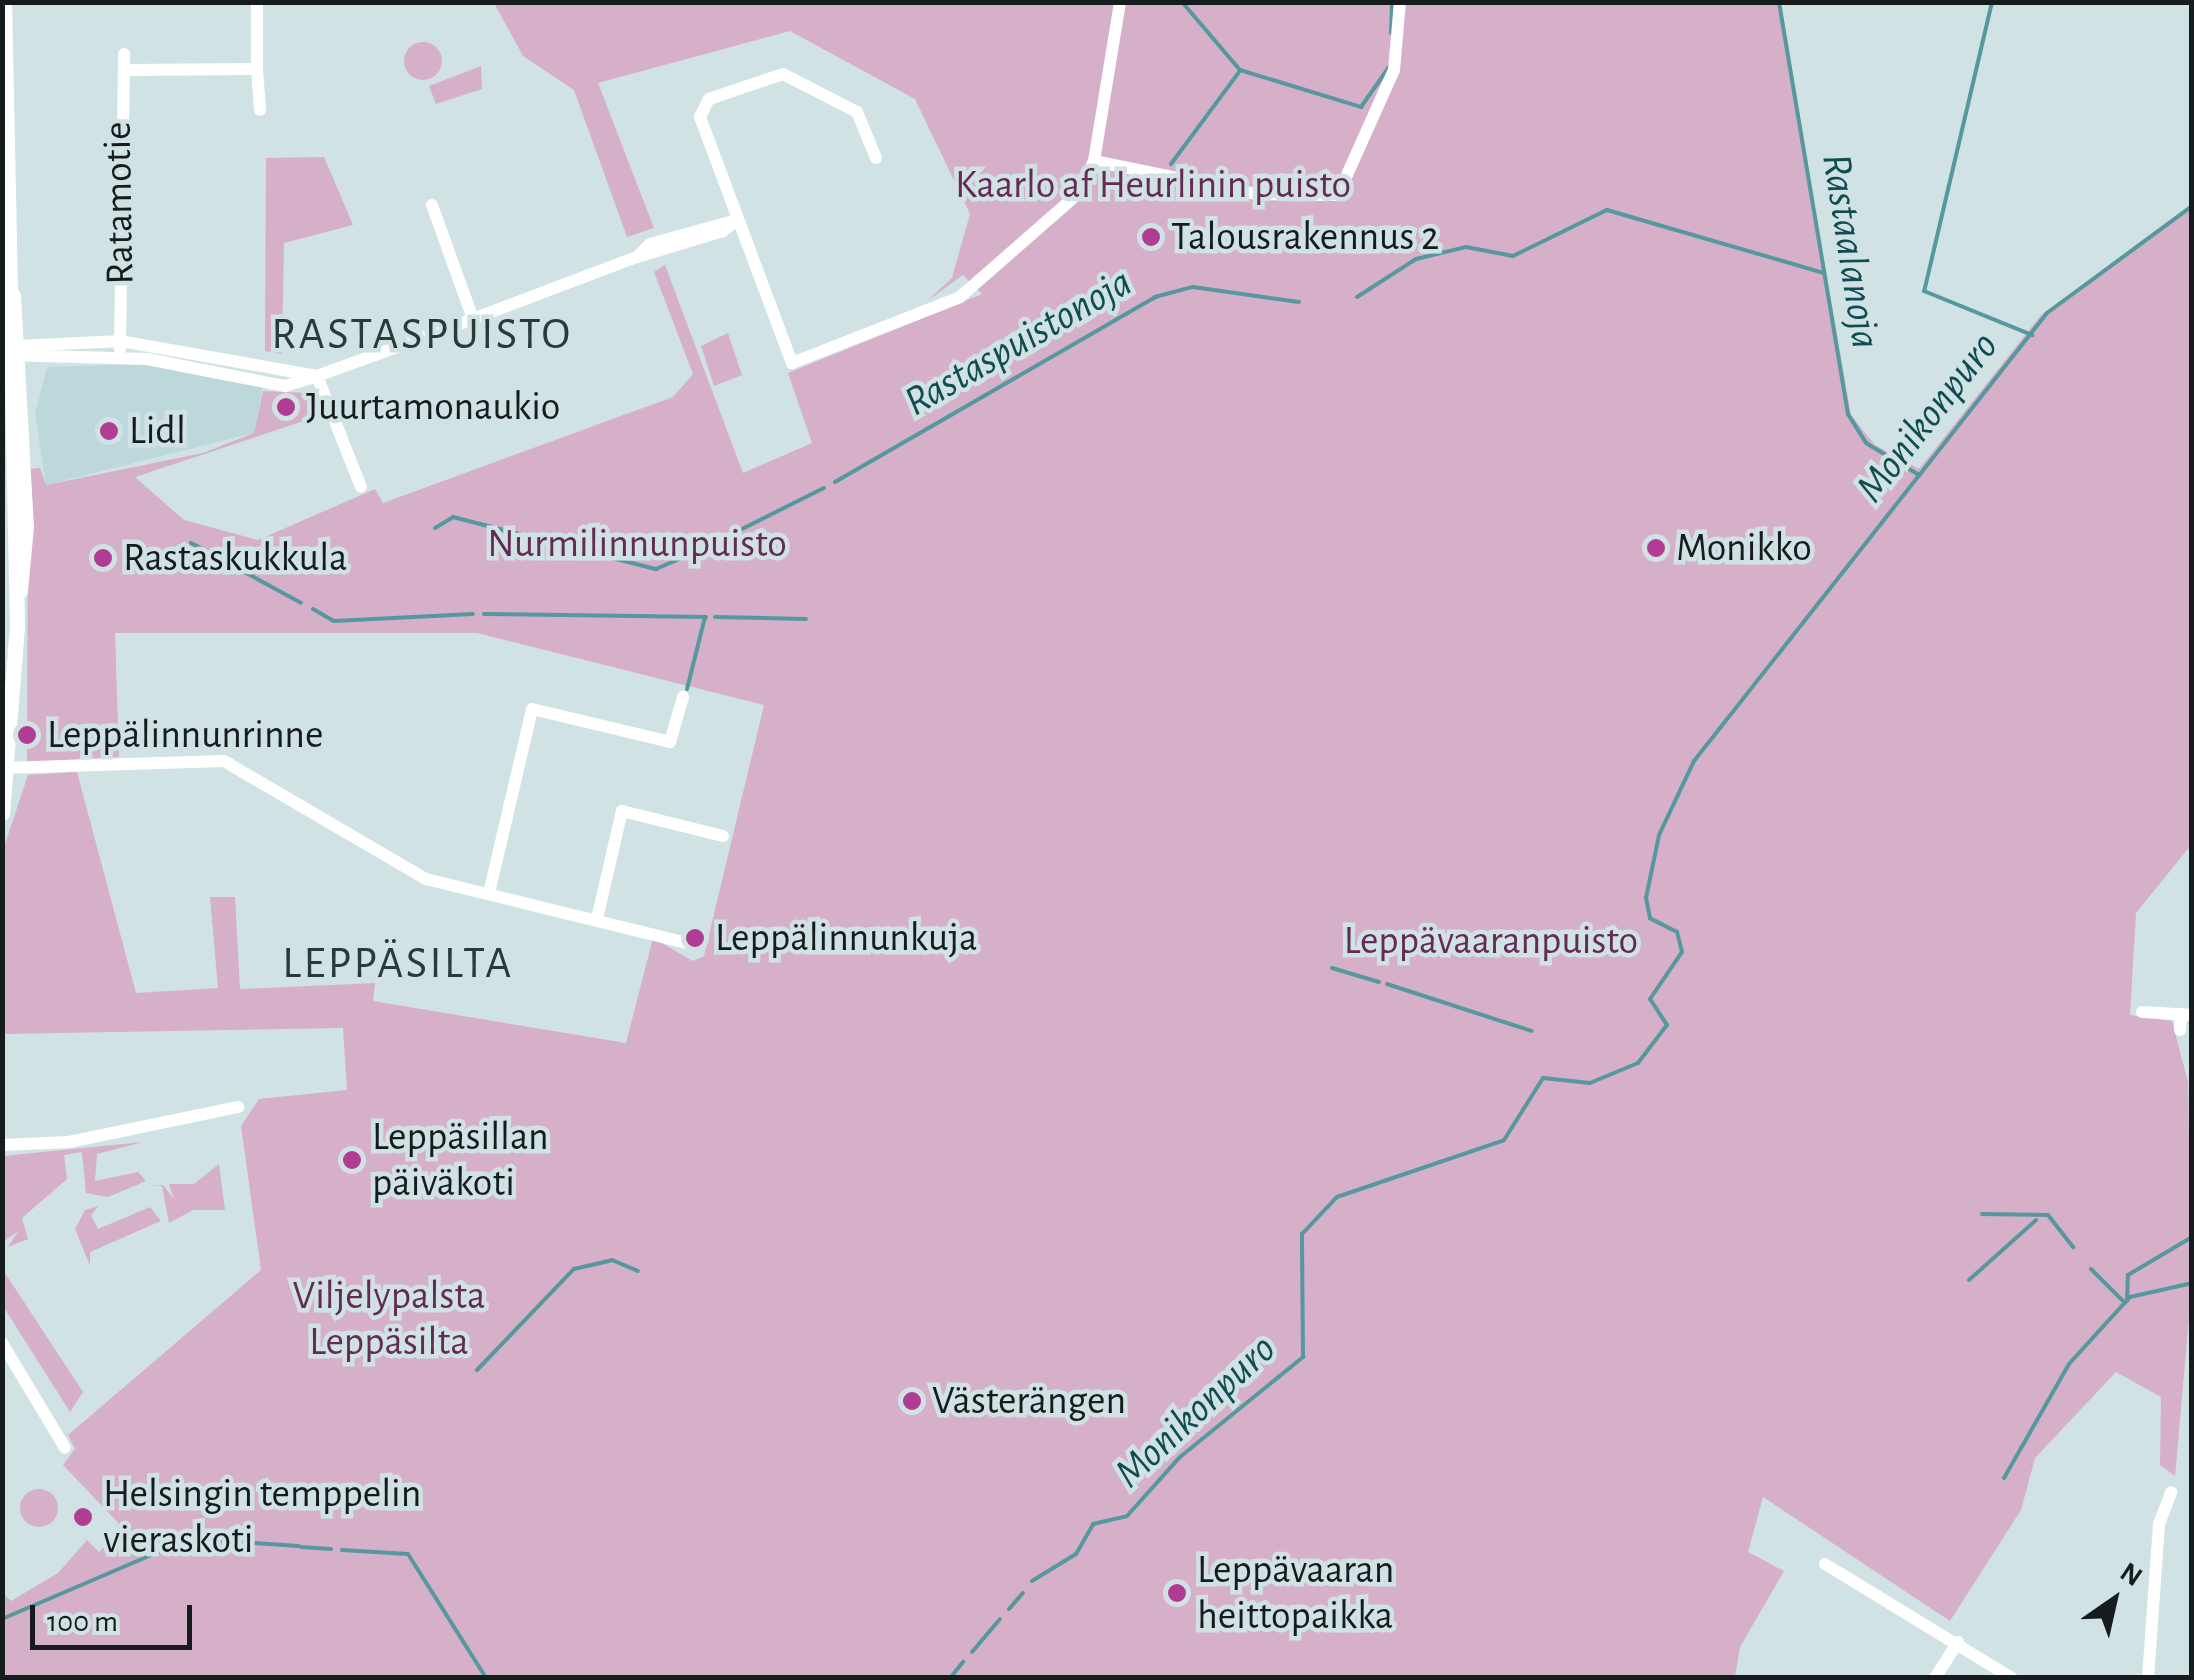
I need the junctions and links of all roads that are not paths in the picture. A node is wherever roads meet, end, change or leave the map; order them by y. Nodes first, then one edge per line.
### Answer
1 (4, 2) edge
2 (257, 2) edge
3 (1120, 2) edge
4 (1400, 2) edge
5 (3, 26) edge
6 (124, 54) dead end
7 (4, 56) edge
8 (257, 69) junction
9 (125, 70) junction
10 (260, 110) dead end
11 (876, 158) dead end
12 (1094, 161) junction
13 (432, 205) dead end
14 (737, 220) junction
15 (473, 319) junction
16 (121, 342) junction
17 (15, 353) junction
18 (120, 357) junction
19 (317, 376) junction
20 (361, 488) dead end
21 (9, 492) edge
22 (683, 697) dead end
23 (6, 768) edge
24 (2, 813) edge
25 (723, 836) dead end
26 (488, 893) junction
27 (597, 918) junction
28 (686, 943) dead end
29 (2142, 1012) dead end
30 (2186, 1014) edge
31 (2180, 1030) dead end
32 (238, 1107) dead end
33 (2, 1145) edge
34 (2, 1342) edge
35 (65, 1448) dead end
36 (2170, 1492) dead end
37 (1825, 1564) dead end
38 (1958, 1642) junction
39 (1935, 1678) edge
40 (2012, 1678) edge
41 (2148, 1678) edge

1 - 5 main road
2 - 8 street
3 - 12 street
4 - 12 street
5 - 7 main road
6 - 9 street, Ratamotie
7 - 17 main road
8 - 9 street
8 - 10 street
9 - 16 street, Ratamotie
11 - 14 street
12 - 14 street
13 - 15 street
14 - 15 street
15 - 19 street
16 - 17 street
16 - 18 street, Ratamotie
16 - 19 street
17 - 18 street
17 - 21 main road
18 - 19 street
19 - 20 street
21 - 23 main road
22 - 26 street
23 - 24 main road
23 - 26 street
25 - 27 street
26 - 27 street
27 - 28 street
29 - 30 street
30 - 31 street
32 - 33 street
34 - 35 street
36 - 41 street
37 - 38 street
38 - 39 street
38 - 40 street

